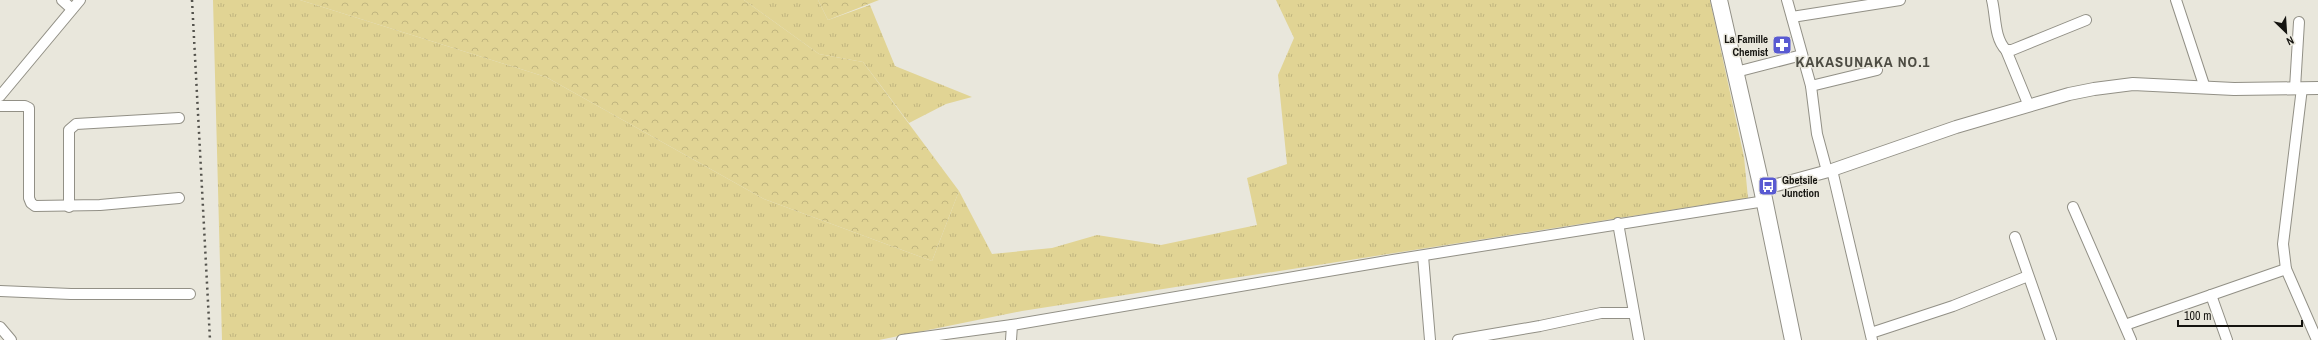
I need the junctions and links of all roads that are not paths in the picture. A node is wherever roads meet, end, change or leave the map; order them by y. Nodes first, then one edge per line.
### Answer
1 (62, 0) edge
2 (80, 0) edge
3 (1719, 0) edge
4 (1787, 0) edge
5 (1900, 0) edge
6 (1992, 0) edge
7 (2176, 0) edge
8 (72, 9) junction
9 (1792, 17) junction
10 (2086, 20) dead end
11 (2299, 22) dead end
12 (2006, 50) junction
13 (1802, 55) junction
14 (1877, 70) dead end
15 (1736, 72) junction
16 (1811, 86) junction
17 (2205, 88) junction
18 (2299, 88) junction
19 (2318, 88) edge
20 (0, 96) edge
21 (0, 106) edge
22 (2029, 106) junction
23 (178, 118) dead end
24 (1829, 170) junction
25 (1763, 195) junction
26 (179, 198) dead end
27 (69, 206) junction
28 (2073, 207) dead end
29 (1618, 223) junction
30 (2015, 238) dead end
31 (1423, 256) junction
32 (2286, 269) junction
33 (2028, 276) junction
34 (0, 291) edge
35 (190, 294) dead end
36 (2211, 295) junction
37 (1634, 313) junction
38 (1012, 325) junction
39 (2124, 325) junction
40 (0, 327) edge
41 (1872, 336) edge
42 (929, 338) edge
43 (11, 340) edge
44 (902, 340) edge
45 (1011, 340) edge
46 (1430, 340) edge
47 (1458, 340) edge
48 (1639, 340) edge
49 (1793, 340) edge
50 (2051, 340) edge
51 (2131, 340) edge
52 (2227, 340) edge
53 (2317, 340) edge

1 - 8 street
2 - 8 street
3 - 15 highway
4 - 9 street
5 - 9 street
6 - 12 street
7 - 17 street
8 - 20 street
9 - 13 street
10 - 12 street
11 - 18 street
12 - 22 street
13 - 15 street
13 - 16 street
14 - 16 street
15 - 25 highway
16 - 24 street
17 - 18 street
17 - 22 street
18 - 19 street
18 - 32 street
21 - 27 street
22 - 24 street
23 - 27 street
24 - 25 street
24 - 41 street
25 - 29 street
25 - 49 highway
26 - 27 street
28 - 39 street
29 - 31 street
29 - 37 street
30 - 33 street
31 - 38 street
31 - 46 street
32 - 36 street
32 - 53 street
33 - 41 street
33 - 50 street
34 - 35 street
36 - 39 street
36 - 52 street
37 - 47 street
37 - 48 street
38 - 42 street
38 - 45 street
39 - 51 street
40 - 43 street
42 - 44 street

